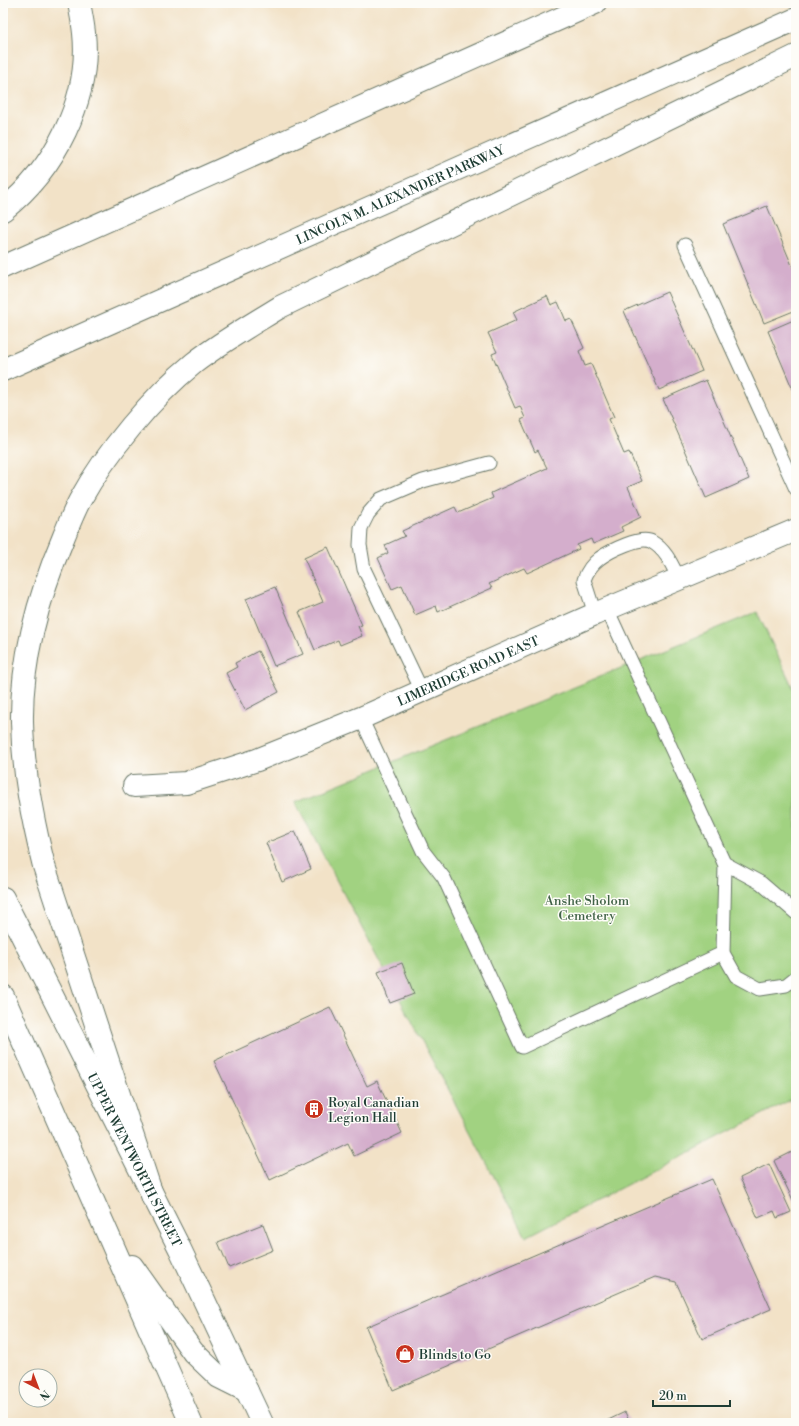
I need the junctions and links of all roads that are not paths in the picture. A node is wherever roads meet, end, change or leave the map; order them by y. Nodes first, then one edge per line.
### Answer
1 (79, 3) edge
2 (595, 3) edge
3 (796, 19) edge
4 (796, 56) edge
5 (3, 210) edge
6 (685, 245) dead end
7 (3, 267) edge
8 (3, 370) edge
9 (489, 463) dead end
10 (796, 489) edge
11 (796, 530) edge
12 (679, 579) junction
13 (601, 612) junction
14 (422, 691) junction
15 (361, 718) junction
16 (134, 786) dead end
17 (724, 863) junction
18 (3, 898) edge
19 (796, 913) edge
20 (723, 953) junction
21 (796, 977) edge
22 (3, 996) edge
23 (153, 1198) junction
24 (107, 1231) junction
25 (247, 1391) junction
26 (191, 1423) edge
27 (262, 1423) edge

1 - 5 main road
2 - 7 main road
3 - 8 main road, LINCOLN M. ALEXANDER PARKWAY
4 - 23 main road
6 - 10 lane
9 - 14 lane
11 - 12 main road, LIMERIDGE ROAD EAST
12 - 13 main road, LIMERIDGE ROAD EAST
12 - 13 lane
13 - 14 main road, LIMERIDGE ROAD EAST
13 - 17 lane
14 - 15 main road, LIMERIDGE ROAD EAST
15 - 16 main road, LIMERIDGE ROAD EAST
15 - 20 lane
17 - 19 lane
17 - 20 lane
18 - 23 main road, UPPER WENTWORTH STREET
20 - 21 lane
22 - 24 main road
23 - 25 main road, UPPER WENTWORTH STREET
24 - 25 main road
24 - 26 main road
25 - 27 main road, UPPER WENTWORTH STREET

